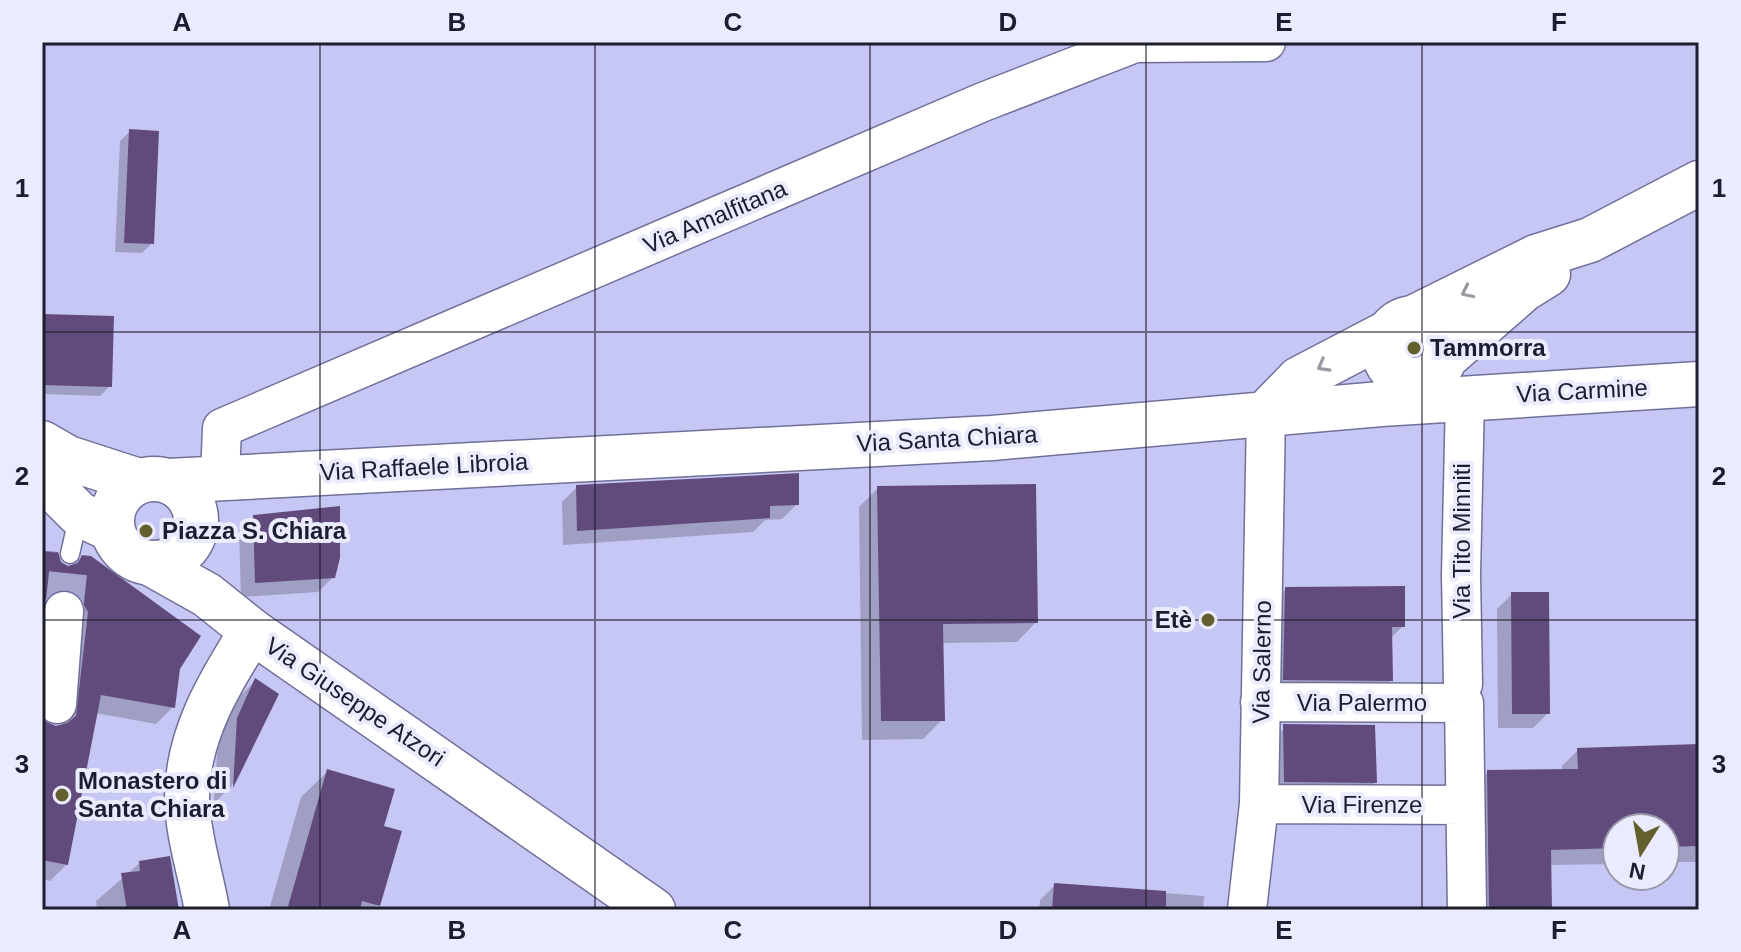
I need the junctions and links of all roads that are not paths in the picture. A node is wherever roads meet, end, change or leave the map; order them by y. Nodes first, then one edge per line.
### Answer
1 (1266, 42) edge
2 (1699, 183) edge
3 (1590, 240) junction
4 (1401, 325) junction
5 (1481, 327) junction
6 (1431, 371) junction
7 (1699, 384) edge
8 (1519, 395) junction
9 (1465, 398) junction
10 (1381, 404) junction
11 (1266, 413) junction
12 (650, 462) joint
13 (47, 467) edge
14 (184, 495) junction
15 (76, 526) edge
16 (150, 563) junction
17 (207, 595) junction
18 (64, 611) tunnel mouth
19 (252, 631) junction
20 (1463, 694) junction
21 (1260, 702) junction
22 (57, 704) dead end
23 (1259, 804) junction
24 (1464, 805) junction
25 (618, 897) edge
26 (207, 910) edge
27 (653, 910) edge
28 (1247, 910) edge
29 (1467, 910) edge

1 - 14 street, Via Amalfitana
2 - 3 street
3 -> 4 street
3 - 5 street
4 - 6 street
4 -> 11 street
5 - 6 street
5 - 8 street
6 - 9 street, Via Carmine
6 - 10 street
7 - 8 street, Via Carmine
8 - 9 street, Via Carmine
9 - 10 street, Via Carmine
9 - 20 street, Via Tito Minniti
10 - 11 street, Via Carmine
11 - 12 street, Via Santa Chiara
11 - 21 street, Via Salerno
12 - 14 street, Via Raffaele Libroia
13 - 14 street, Via Giuseppe Atzori
13 - 15 street, Via Giuseppe Atzori
14 - 15 street
14 - 16 street
14 - 17 street
15 - 16 street, Via Giuseppe Atzori
16 - 17 street, Via Giuseppe Atzori
17 - 19 street, Via Giuseppe Atzori
18 - 22 street
19 - 25 street, Via Giuseppe Atzori
19 - 26 street
20 - 21 street, Via Palermo
20 - 24 street, Via Tito Minniti
21 - 23 street, Via Salerno
23 - 24 street, Via Firenze
23 - 28 street, Via Salerno
24 - 29 street, Via Tito Minniti
25 - 27 street, Via Giuseppe Atzori

